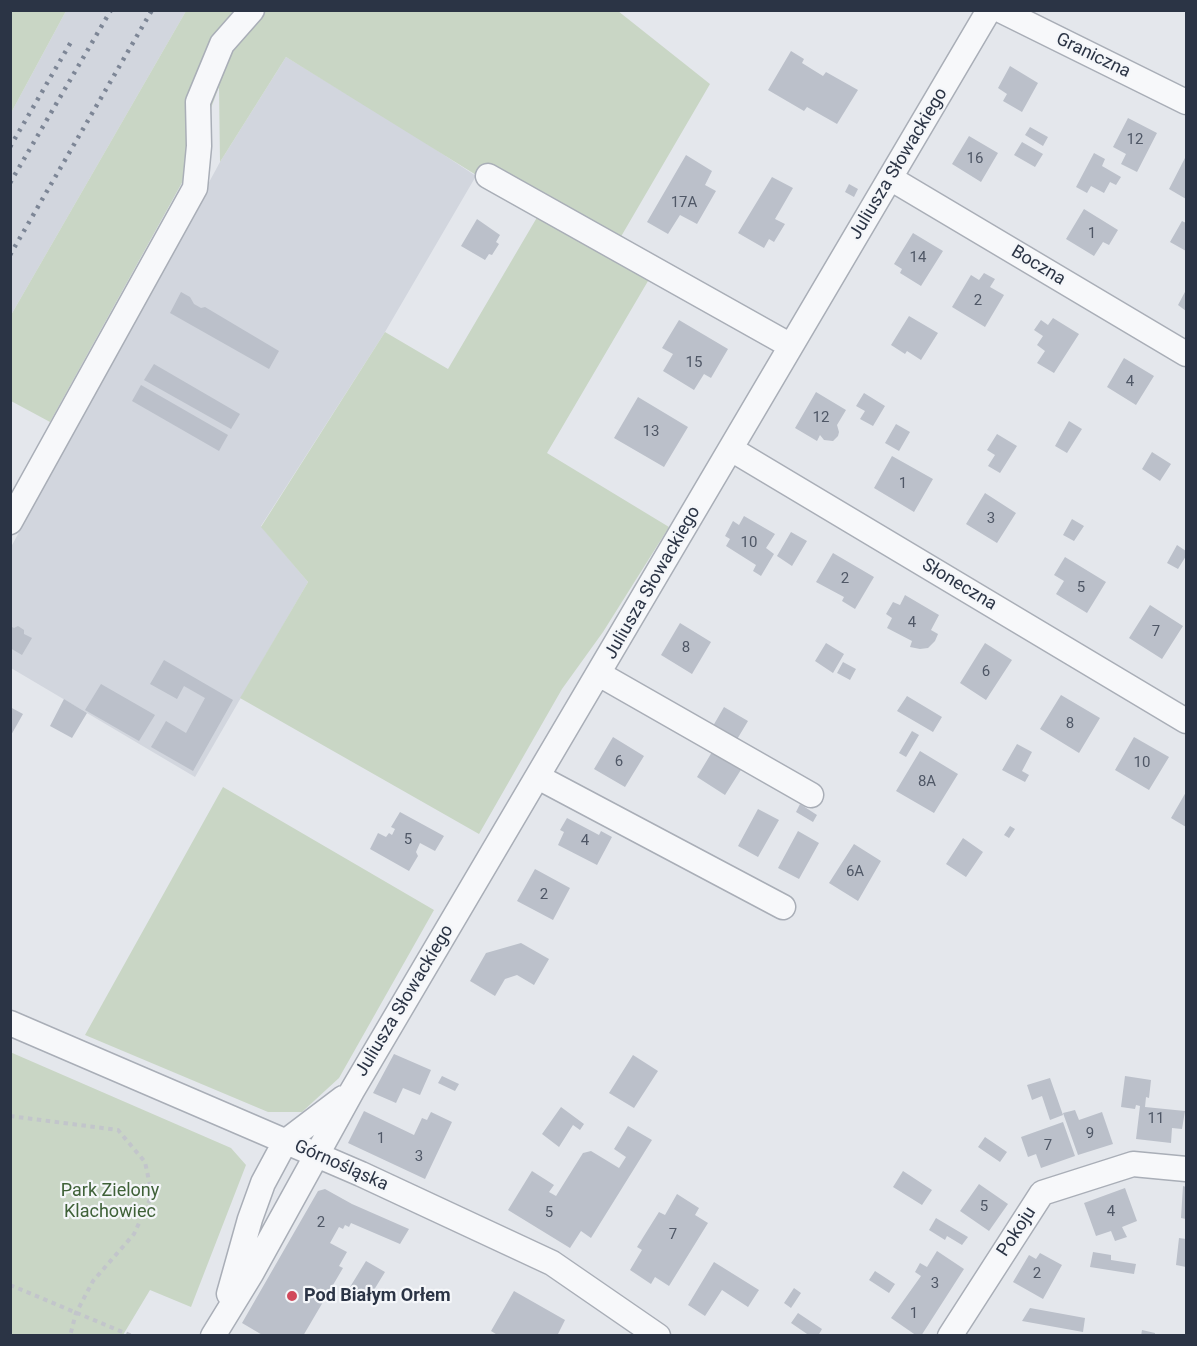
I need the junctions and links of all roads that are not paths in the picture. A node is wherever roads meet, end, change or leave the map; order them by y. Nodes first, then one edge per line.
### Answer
1 (252, 10) edge
2 (989, 10) edge
3 (1000, 10) edge
4 (1186, 102) edge
5 (488, 176) dead end
6 (890, 178) junction
7 (791, 346) junction
8 (1186, 354) edge
9 (731, 449) junction
10 (10, 522) edge
11 (599, 674) junction
12 (1186, 721) edge
13 (538, 777) junction
14 (811, 795) dead end
15 (783, 907) dead end
16 (10, 1023) edge
17 (352, 1091) junction
18 (285, 1142) junction
19 (316, 1155) junction
20 (1186, 1169) edge
21 (216, 1330) edge
22 (658, 1335) edge
23 (950, 1335) edge

1 - 10 street
2 - 6 street, Juliusza Słowackiego
3 - 4 street, Graniczna
5 - 7 street
6 - 7 street, Juliusza Słowackiego
6 - 8 street, Boczna
7 - 9 street, Juliusza Słowackiego
9 - 11 street, Juliusza Słowackiego
9 - 12 street, Słoneczna
11 - 13 street, Juliusza Słowackiego
11 - 14 street
13 - 15 street
13 - 17 street, Juliusza Słowackiego
16 - 18 street, Górnośląska
17 - 18 street
17 - 19 street, Juliusza Słowackiego
18 - 19 street, Górnośląska
18 - 21 street
19 - 21 street, Juliusza Słowackiego
19 - 22 street, Górnośląska
20 - 23 street, Pokoju

